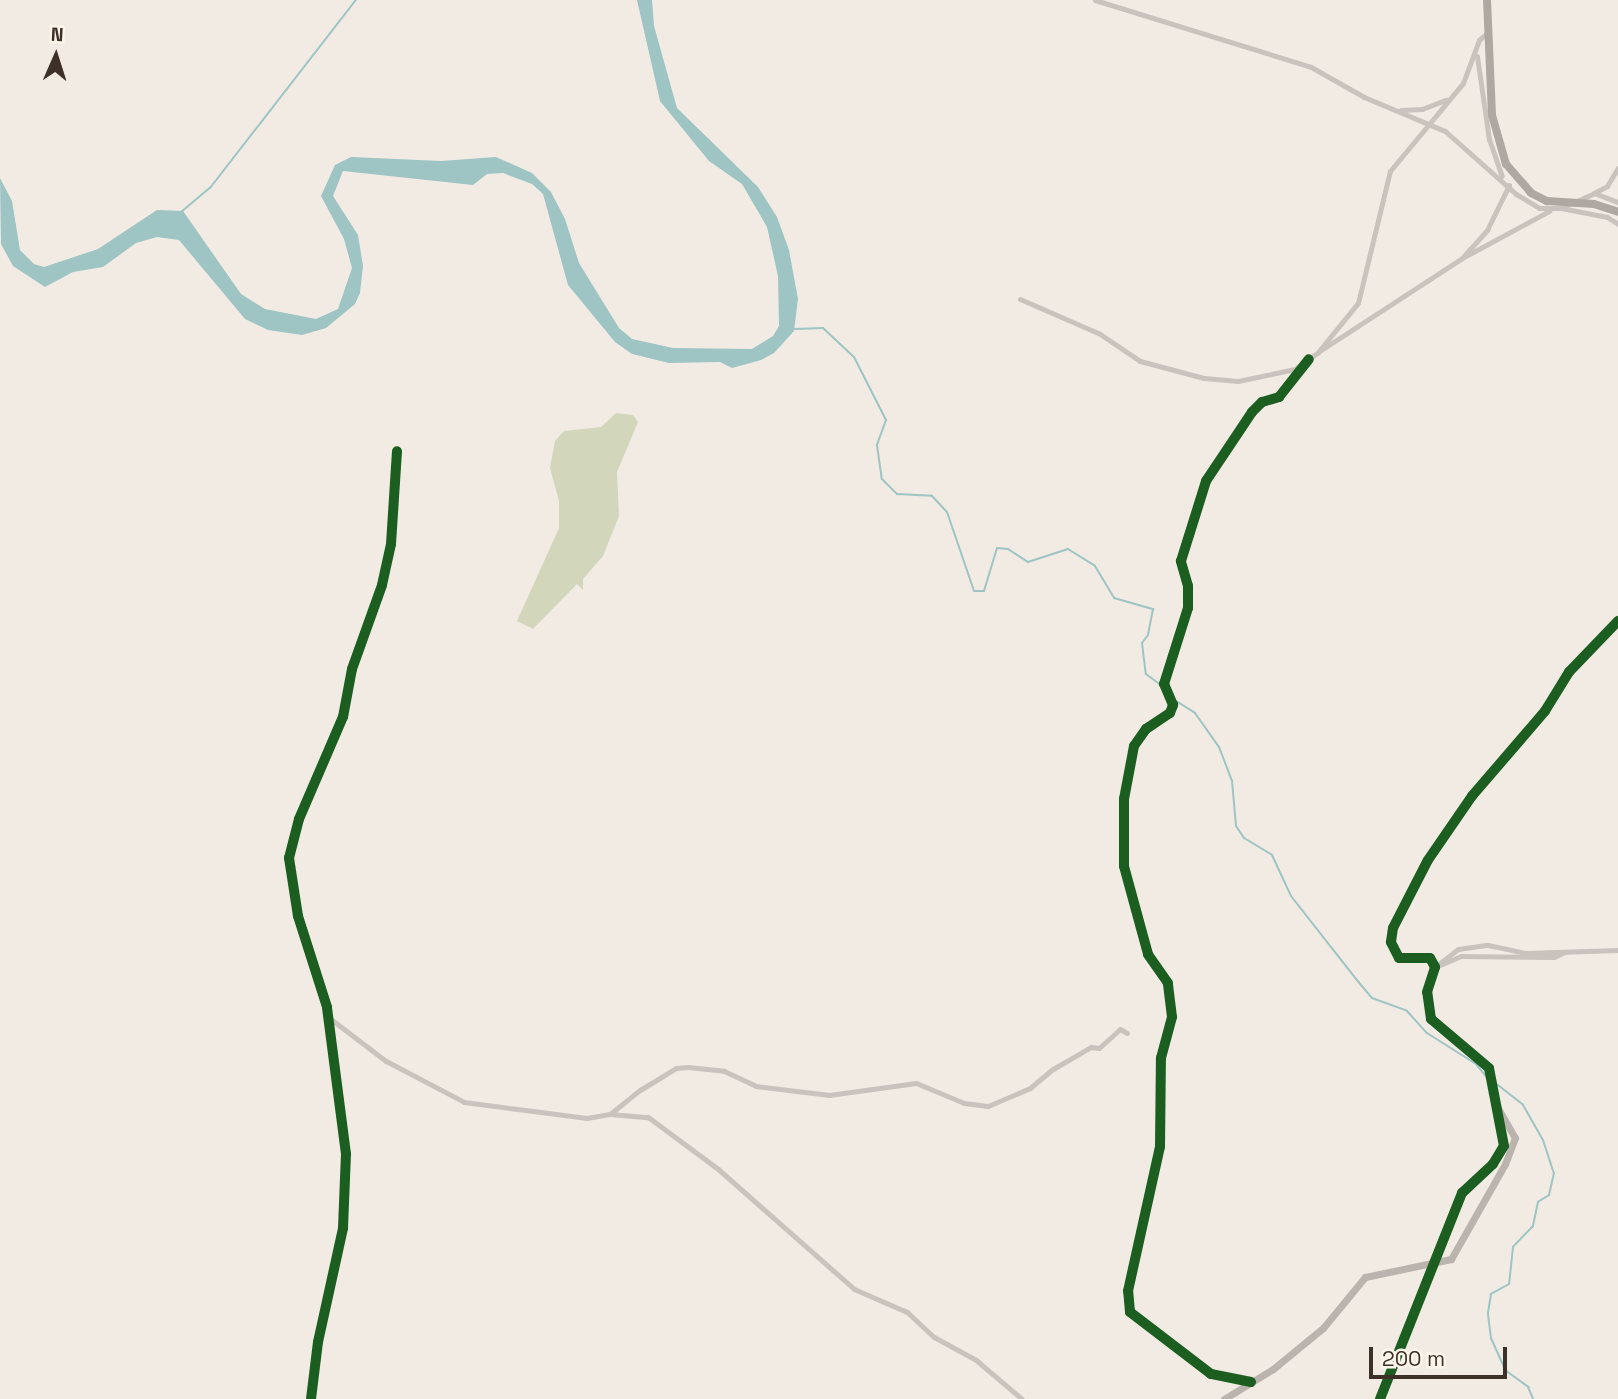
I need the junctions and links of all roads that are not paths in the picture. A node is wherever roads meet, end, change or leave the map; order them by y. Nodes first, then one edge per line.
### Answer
1 (1095, 0) edge
2 (1487, 0) edge
3 (1487, 33) junction
4 (1477, 53) junction
5 (1446, 100) junction
6 (1398, 110) junction
7 (1429, 125) junction
8 (1618, 168) edge
9 (1503, 179) junction
10 (1509, 185) junction
11 (1594, 193) junction
12 (1618, 202) edge
13 (1565, 206) junction
14 (1549, 211) junction
15 (1618, 212) edge
16 (1618, 224) edge
17 (1462, 258) junction
18 (1020, 299) dead end
19 (1318, 352) junction
20 (1309, 359) junction
21 (397, 451) dead end
22 (1618, 621) edge
23 (1618, 950) edge
24 (1565, 952) junction
25 (1435, 967) junction
26 (328, 1017) junction
27 (1127, 1032) dead end
28 (1494, 1101) junction
29 (610, 1114) junction
30 (1432, 1265) junction
31 (1251, 1382) junction
32 (311, 1399) edge
33 (1022, 1399) edge
34 (1224, 1399) edge
35 (1380, 1399) edge

1 - 6 street
2 - 3 main road
3 - 4 street
3 - 13 main road
4 - 5 street
4 - 9 street
5 - 6 street
5 - 7 street
6 - 7 street
7 - 9 street
7 - 19 street
8 - 11 street
9 - 10 street
10 - 14 street
10 - 17 street
11 - 12 street
11 - 13 street
13 - 14 street
13 - 15 main road
13 - 16 street
14 - 17 street
17 - 19 street
18 - 20 street
19 - 20 street
20 - 31 street
21 - 26 street
22 - 25 street
23 - 24 street
24 - 25 street
24 - 25 street
25 - 28 street
26 - 29 street
26 - 32 street
27 - 29 street
28 - 30 street
28 - 30 street
29 - 33 street
30 - 31 street
30 - 35 street
31 - 34 street

